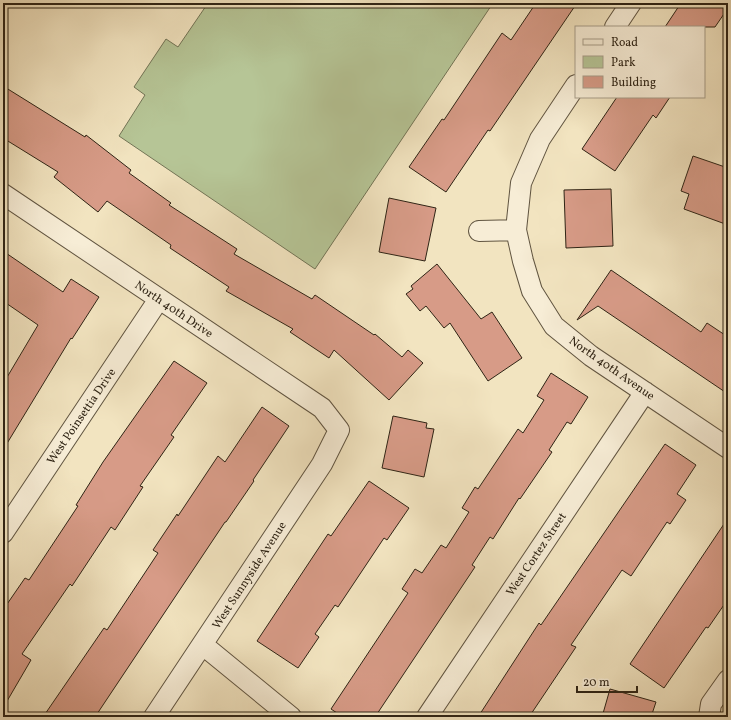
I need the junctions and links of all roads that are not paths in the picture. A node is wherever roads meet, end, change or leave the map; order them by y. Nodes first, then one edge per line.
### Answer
1 (631, 3) edge
2 (616, 26) edge
3 (575, 86) edge
4 (3, 194) edge
5 (516, 230) junction
6 (480, 231) dead end
7 (160, 299) junction
8 (645, 392) junction
9 (340, 430) joint
10 (728, 448) edge
11 (3, 533) edge
12 (203, 645) junction
13 (728, 680) edge
14 (154, 717) edge
15 (291, 717) edge
16 (427, 717) edge
17 (709, 717) edge

1 - 2 street
3 - 5 street
4 - 7 street, North 40th Drive
5 - 6 street
5 - 8 street, North 40th Avenue
7 - 9 street, North 40th Drive
7 - 11 street, West Poinsettia Drive
8 - 10 street, North 40th Avenue
8 - 16 street, West Cortez Street
9 - 12 street, West Sunnyside Avenue
12 - 14 street, West Sunnyside Avenue
12 - 15 street
13 - 17 street

